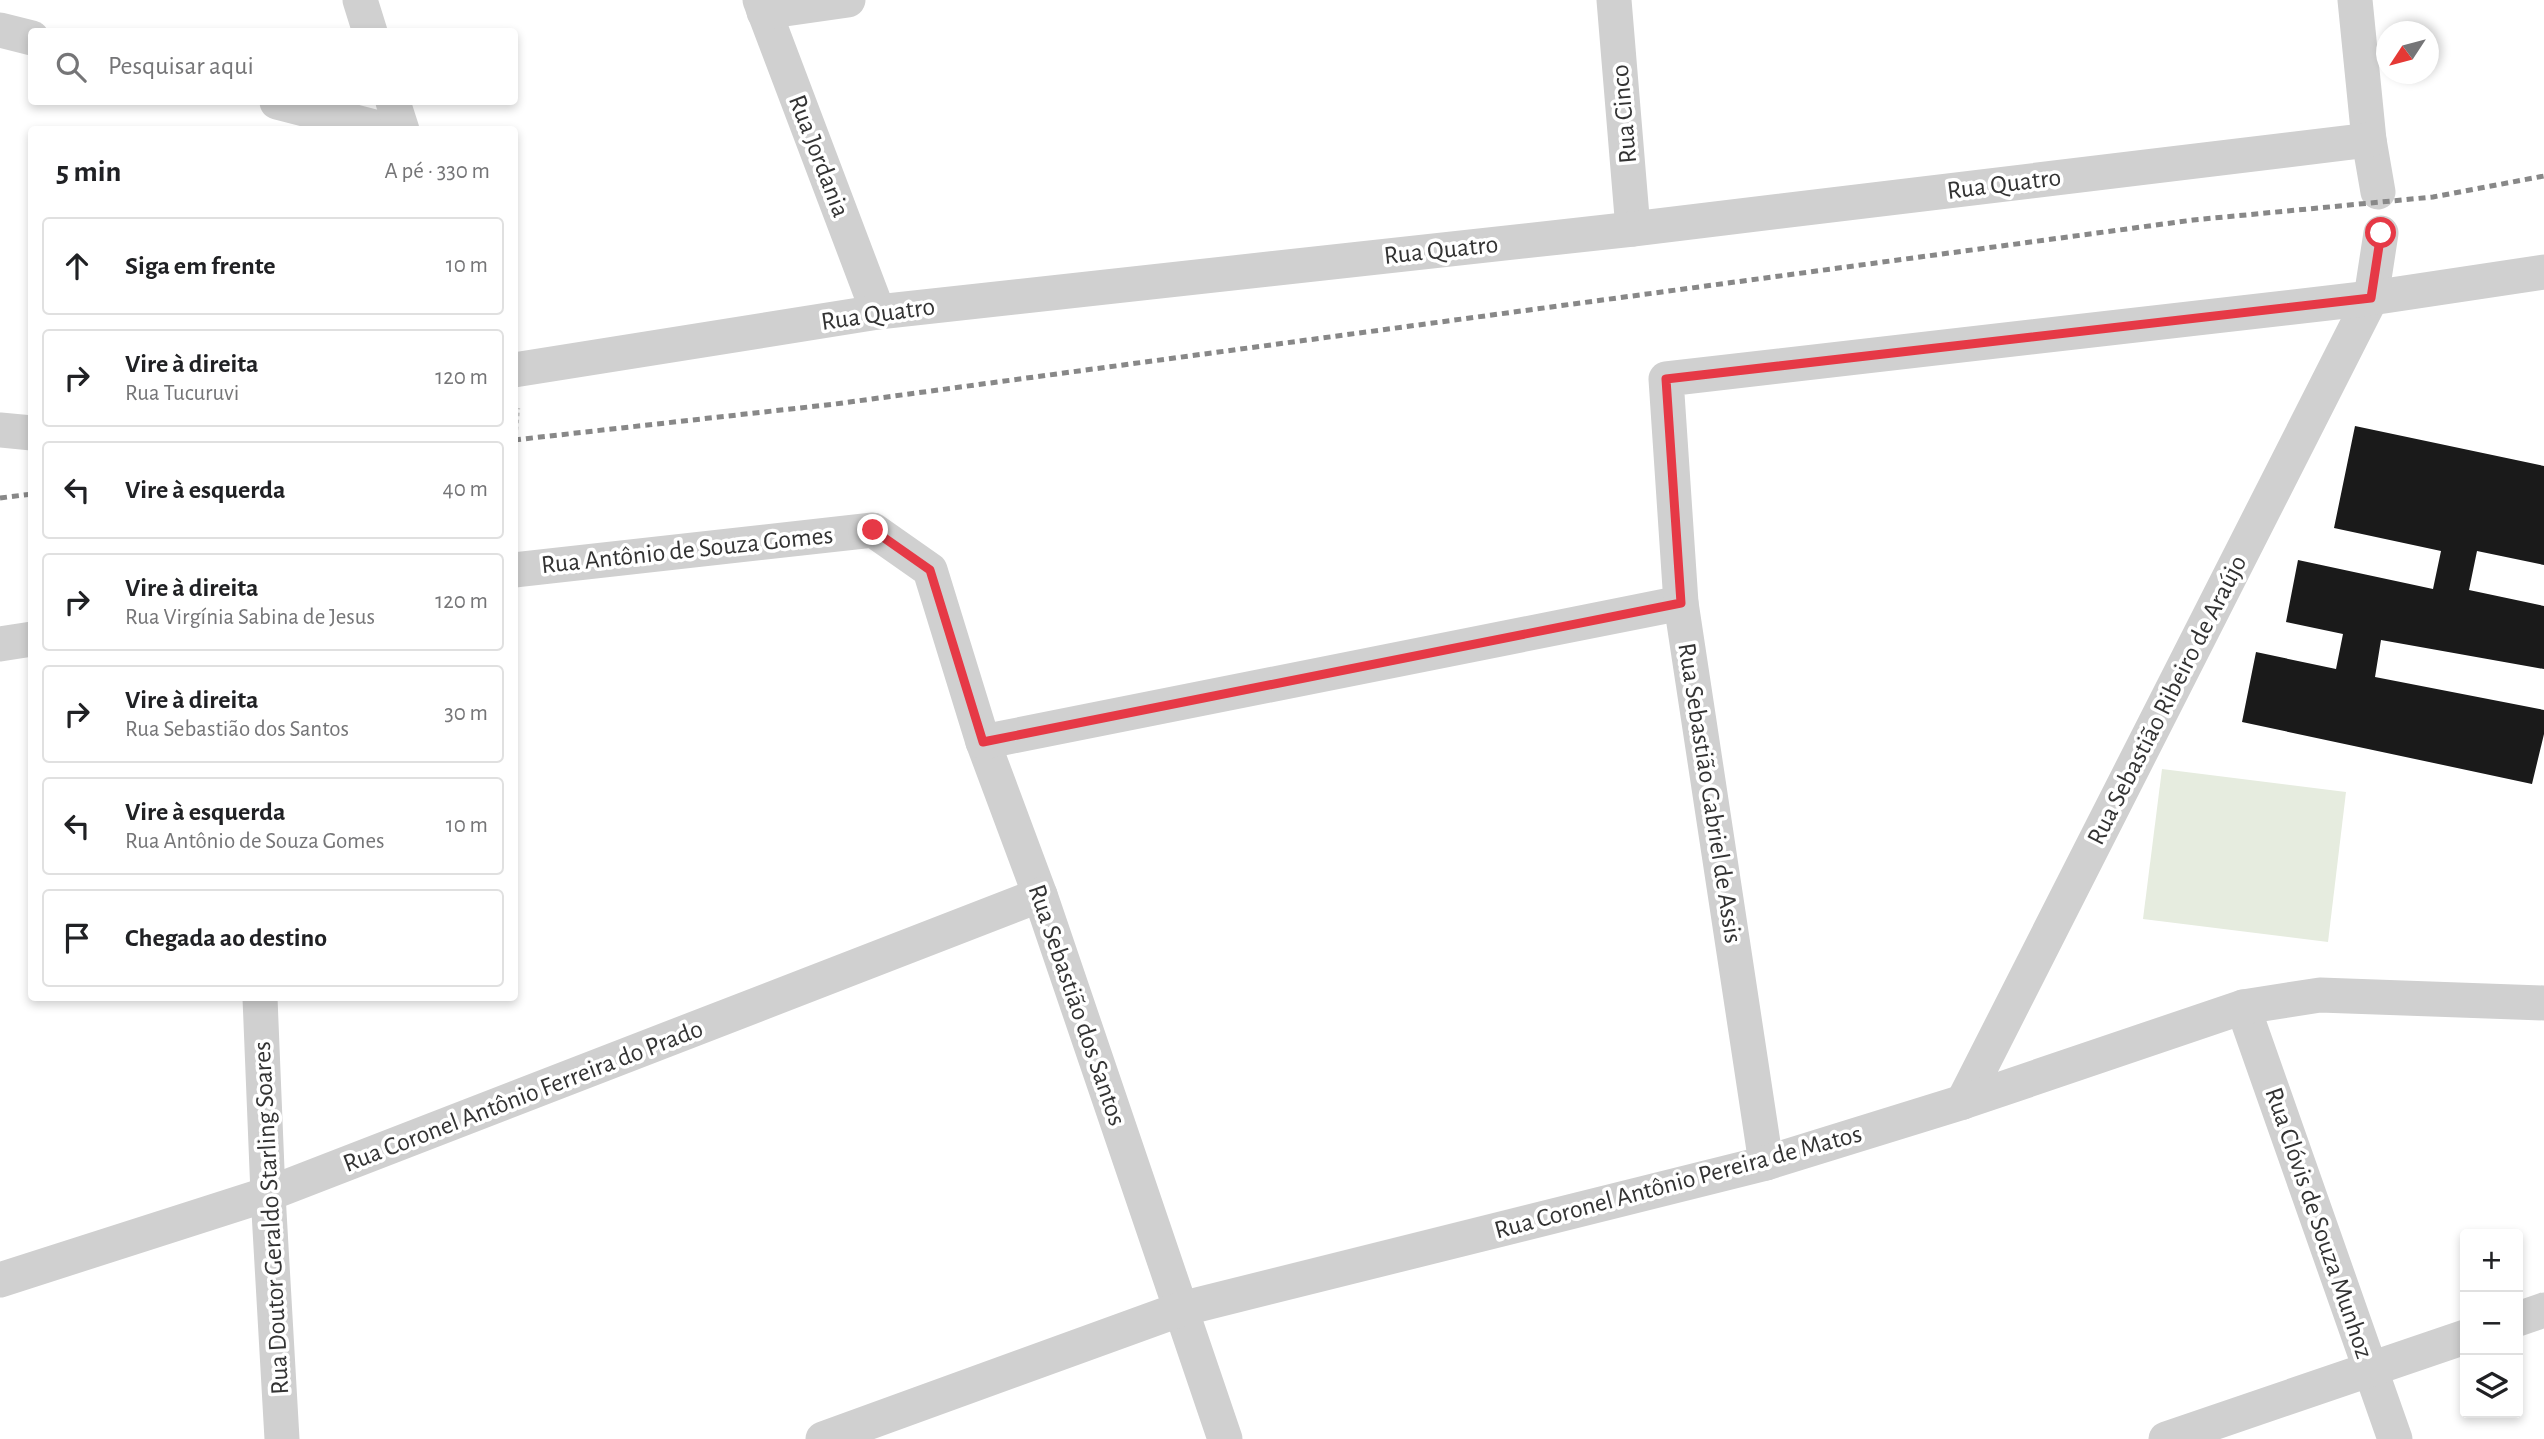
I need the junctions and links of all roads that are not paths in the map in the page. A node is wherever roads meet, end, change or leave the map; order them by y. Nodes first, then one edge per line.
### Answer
1 (360, 0) edge
2 (848, 0) edge
3 (1614, 0) edge
4 (2355, 0) edge
5 (762, 6) edge
6 (369, 28) edge
7 (0, 30) edge
8 (28, 37) edge
9 (289, 105) edge
10 (394, 105) edge
11 (370, 126) edge
12 (401, 126) edge
13 (2369, 140) junction
14 (2378, 191) dead end
15 (1633, 229) junction
16 (2381, 233) dead end
17 (2544, 272) edge
18 (2371, 298) junction
19 (878, 313) junction
20 (518, 369) edge
21 (0, 430) edge
22 (28, 433) edge
23 (518, 570) edge
24 (930, 570) joint
25 (1681, 603) junction
26 (28, 640) edge
27 (0, 644) edge
28 (983, 742) junction
29 (1040, 895) junction
30 (260, 1001) edge
31 (2544, 1003) edge
32 (2243, 1007) junction
33 (1963, 1102) junction
34 (1766, 1163) junction
35 (268, 1195) junction
36 (0, 1280) edge
37 (1181, 1309) junction
38 (2544, 1310) edge
39 (2523, 1317) edge
40 (2460, 1339) edge
41 (2371, 1369) junction
42 (282, 1439) edge
43 (823, 1439) edge
44 (1225, 1439) edge
45 (2166, 1439) edge
46 (2395, 1439) edge

1 - 6 street
2 - 5 street
3 - 15 street, Rua Cinco
4 - 13 street
5 - 19 street, Rua Jordania
7 - 8 street
9 - 11 street
10 - 12 street
13 - 14 street
13 - 15 street, Rua Quatro
15 - 19 street, Rua Quatro
16 - 18 street, Rua Sebastião Ribeiro de Araújo
17 - 18 street
18 - 25 street, Rua Sebastião Gabriel de Assis
18 - 33 street, Rua Sebastião Ribeiro de Araújo
19 - 20 street, Rua Quatro
21 - 22 street
23 - 24 street, Rua Antônio de Souza Gomes
24 - 28 street, Rua Sebastião dos Santos
25 - 28 street
25 - 34 street, Rua Sebastião Gabriel de Assis
26 - 27 street
28 - 29 street, Rua Sebastião dos Santos
29 - 35 street, Rua Coronel Antônio Ferreira do Prado
29 - 37 street, Rua Sebastião dos Santos
30 - 35 street, Rua Doutor Geraldo Starling Soares
31 - 32 street, Rua Coronel Antônio Pereira de Matos
32 - 33 street, Rua Coronel Antônio Pereira de Matos
32 - 41 street, Rua Clóvis de Souza Munhoz
33 - 34 street, Rua Coronel Antônio Pereira de Matos
34 - 37 street, Rua Coronel Antônio Pereira de Matos
35 - 36 street, Rua Coronel Antônio Ferreira do Prado
35 - 42 street, Rua Doutor Geraldo Starling Soares
37 - 43 street, Rua Coronel Antônio Pereira de Matos
37 - 44 street, Rua Sebastião dos Santos
38 - 39 street
40 - 41 street
41 - 45 street
41 - 46 street, Rua Clóvis de Souza Munhoz

